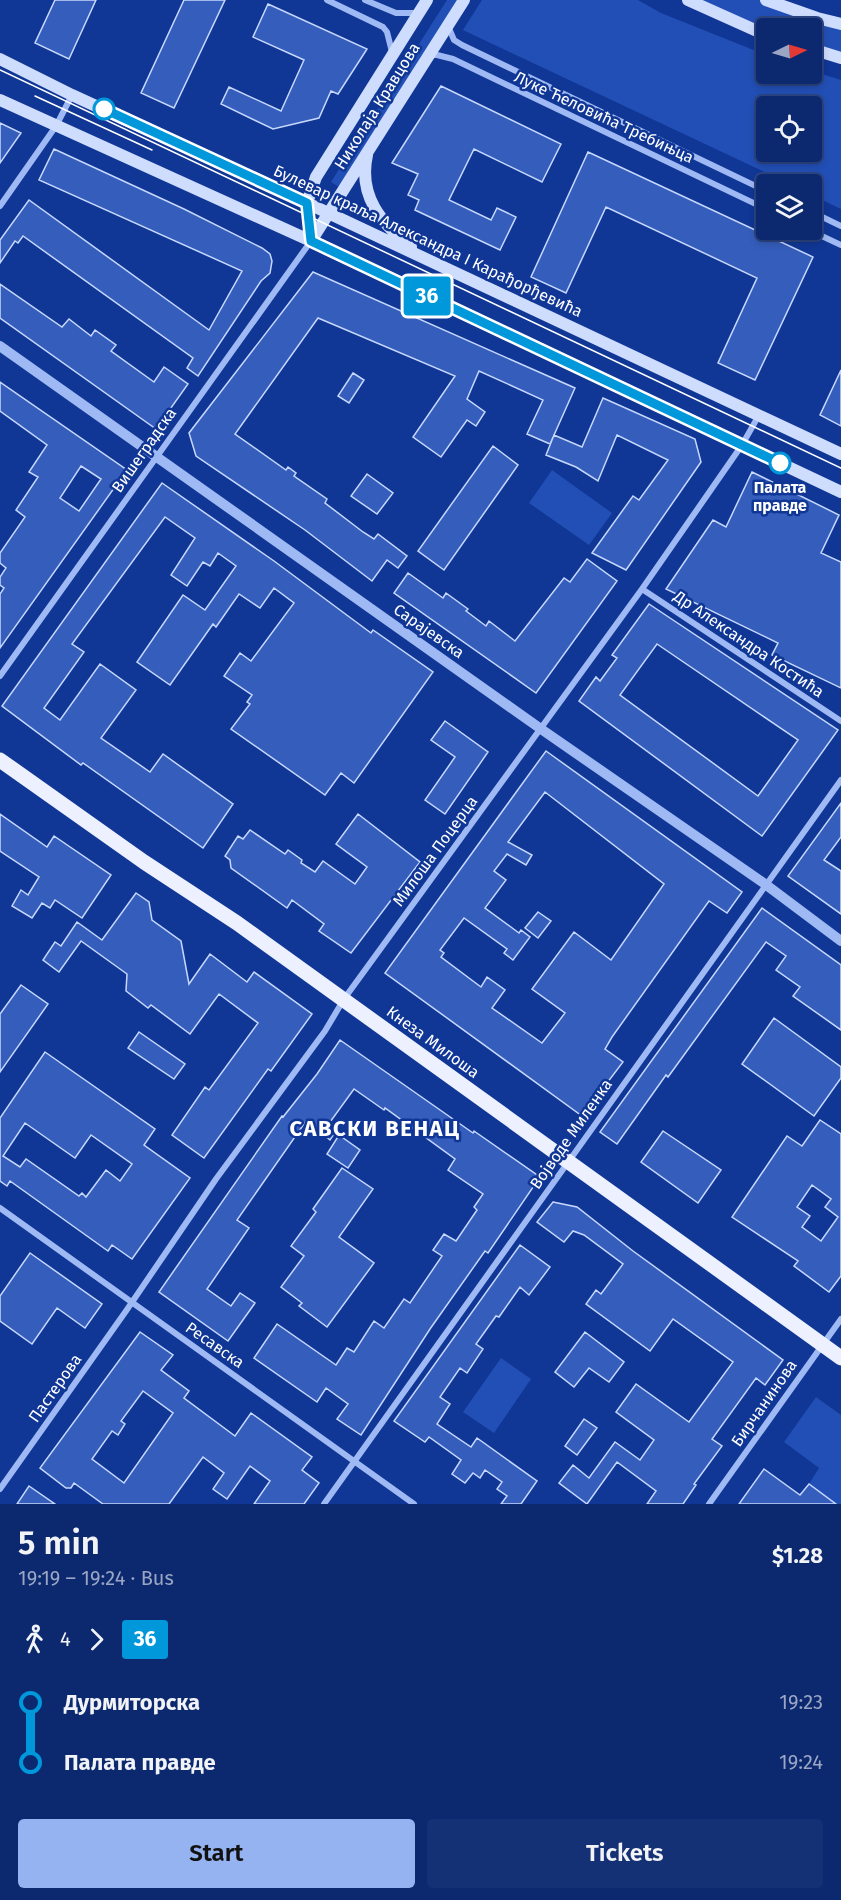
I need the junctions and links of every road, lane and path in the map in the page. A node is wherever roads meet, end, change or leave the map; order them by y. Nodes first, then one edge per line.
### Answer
1 (327, 0) edge
2 (365, 0) edge
3 (427, 0) edge
4 (464, 0) edge
5 (688, 0) edge
6 (766, 0) edge
7 (419, 13) junction
8 (841, 24) edge
9 (448, 25) junction
10 (756, 30) edge
11 (822, 52) edge
12 (393, 55) junction
13 (429, 55) junction
14 (841, 58) edge
15 (0, 59) edge
16 (72, 95) junction
17 (0, 100) edge
18 (56, 126) junction
19 (371, 146) junction
20 (756, 186) edge
21 (307, 203) junction
22 (756, 204) edge
23 (0, 206) edge
24 (329, 213) junction
25 (822, 217) edge
26 (841, 226) edge
27 (822, 236) edge
28 (311, 241) junction
29 (841, 244) edge
30 (426, 259) junction
31 (0, 346) edge
32 (759, 414) junction
33 (742, 445) junction
34 (841, 454) edge
35 (156, 455) junction
36 (841, 492) edge
37 (642, 589) junction
38 (0, 676) edge
39 (841, 721) edge
40 (541, 729) junction
41 (0, 760) edge
42 (841, 780) edge
43 (765, 884) junction
44 (841, 941) edge
45 (344, 999) junction
46 (568, 1162) junction
47 (0, 1208) edge
48 (132, 1303) junction
49 (841, 1319) edge
50 (822, 1344) junction
51 (841, 1358) edge
52 (355, 1461) junction
53 (0, 1489) edge
54 (324, 1504) edge
55 (414, 1504) edge
56 (709, 1504) edge

1 - 12 street
2 - 7 street
3 - 7 main road, Николаја Кравцова
4 - 9 main road, Николаја Кравцова
5 - 10 main road
6 - 8 main road
7 - 12 main road, Николаја Кравцова
9 - 13 main road, Николаја Кравцова
9 - 20 street, Луке Ћеловића Требињца
11 - 14 main road
12 - 21 main road, Николаја Кравцова
13 - 19 main road, Николаја Кравцова
13 - 22 street, Луке Ћеловића Требињца
15 - 16 main road, Булевар краља Александра I Карађорђевића
16 - 18 street
16 - 21 main road, Булевар краља Александра I Карађорђевића
17 - 18 main road
18 - 23 street
18 - 28 main road
19 - 24 main road, Николаја Кравцова
19 - 30 main road
21 - 24 main road, Булевар краља Александра I Карађорђевића
21 - 28 main road, Николаја Кравцова
24 - 28 main road, Николаја Кравцова
24 - 30 main road, Булевар краља Александра I Карађорђевића
25 - 26 street
27 - 29 street
28 - 33 main road
28 - 35 street, Вишеградска
30 - 32 main road, Булевар краља Александра I Карађорђевића
31 - 35 street, Сарајевска
32 - 33 street, Милоша Поцерца
32 - 34 main road, Булевар краља Александра I Карађорђевића
33 - 36 main road
33 - 37 street, Милоша Поцерца
35 - 38 street, Вишеградска
35 - 40 street, Сарајевска
37 - 39 street, Др Александра Костића
37 - 40 street, Милоша Поцерца
40 - 43 street, Сарајевска
40 - 45 street, Милоша Поцерца
41 - 45 main road, Кнеза Милоша
42 - 43 street, Војводе Миленка
43 - 44 street, Сарајевска
43 - 46 street, Војводе Миленка
45 - 46 main road, Кнеза Милоша
45 - 48 street, Милоша Поцерца
46 - 50 main road, Кнеза Милоша
46 - 52 street, Војводе Миленка
47 - 48 street, Ресавска
48 - 52 street, Ресавска
48 - 53 street, Пастерова
49 - 50 street, Бирчанинова
50 - 51 main road, Кнеза Милоша
50 - 56 street, Бирчанинова
52 - 54 street, Војводе Миленка
52 - 55 street, Ресавска

